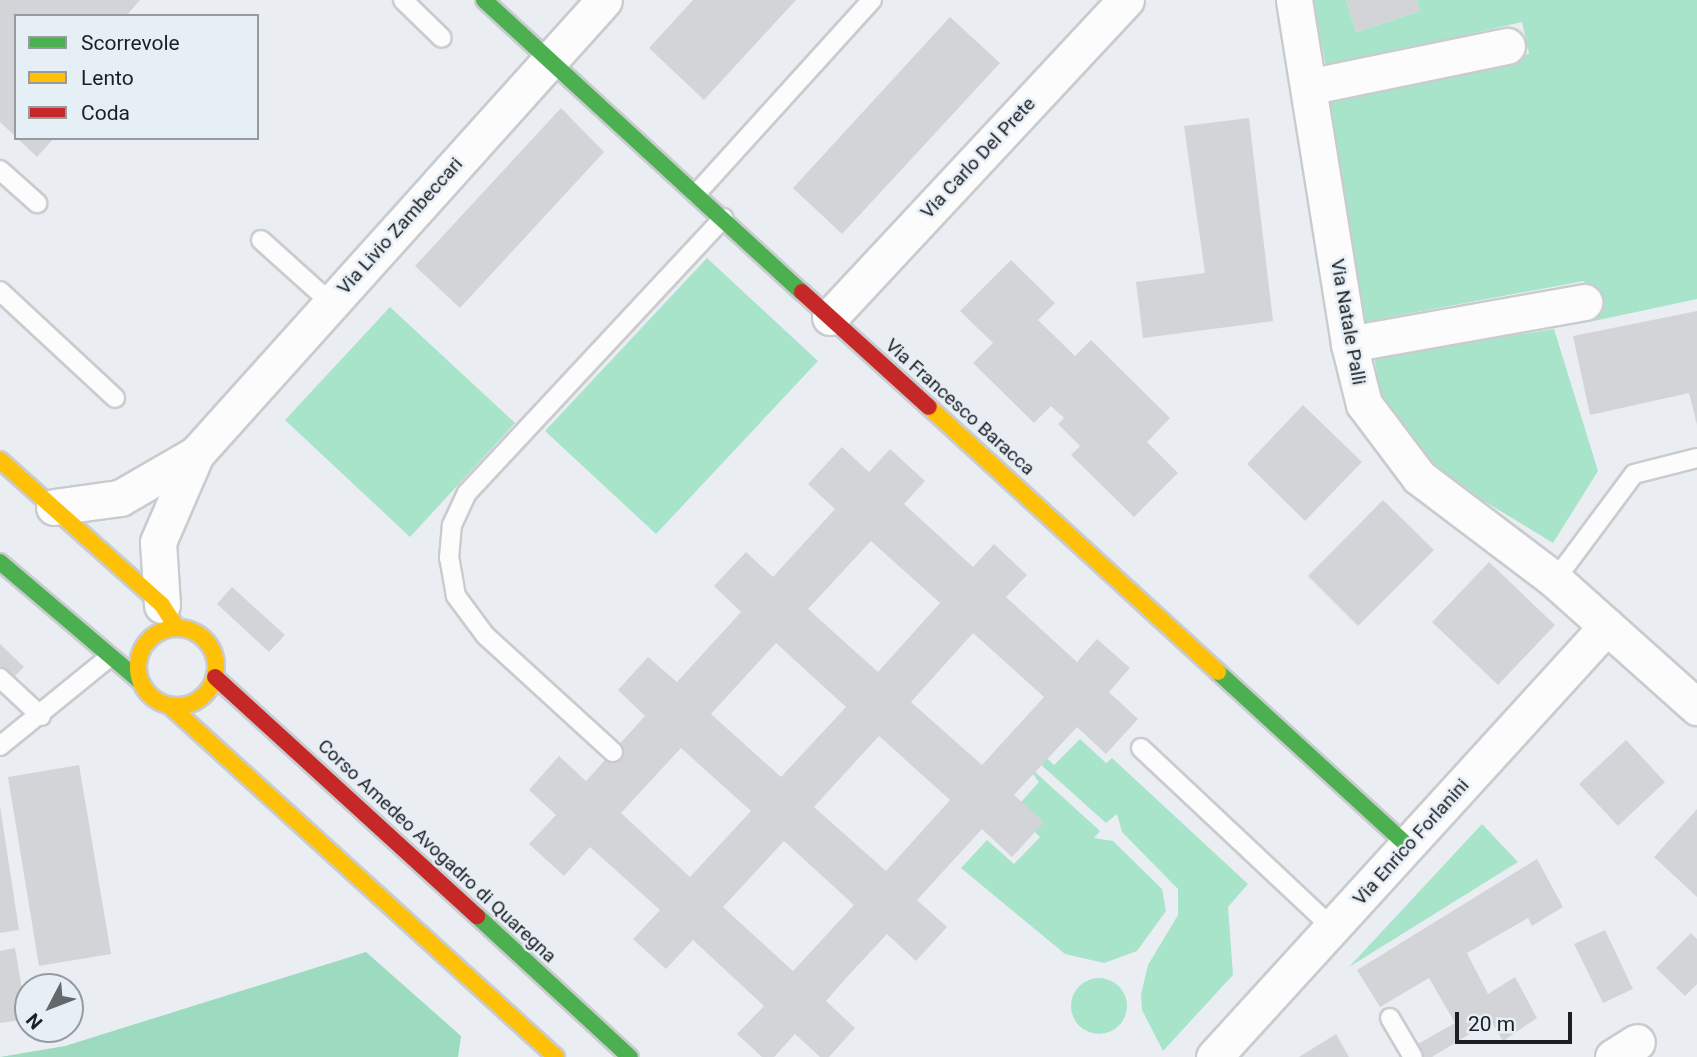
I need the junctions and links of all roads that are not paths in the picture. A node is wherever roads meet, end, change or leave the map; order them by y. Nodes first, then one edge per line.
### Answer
1 (403, 0) edge
2 (484, 0) edge
3 (604, 0) edge
4 (872, 0) edge
5 (1126, 0) edge
6 (1294, 0) edge
7 (442, 38) dead end
8 (1507, 46) dead end
9 (550, 60) junction
10 (1312, 86) junction
11 (0, 170) edge
12 (696, 194) junction
13 (37, 203) dead end
14 (723, 218) junction
15 (261, 240) dead end
16 (0, 291) edge
17 (1584, 302) dead end
18 (331, 303) junction
19 (830, 317) junction
20 (1349, 344) junction
21 (115, 398) dead end
22 (196, 453) junction
23 (1697, 458) edge
24 (0, 460) edge
25 (54, 507) junction
26 (0, 562) edge
27 (1555, 580) junction
28 (170, 616) junction
29 (1607, 626) junction
30 (107, 659) junction
31 (215, 677) junction
32 (0, 678) edge
33 (141, 682) junction
34 (170, 706) junction
35 (1697, 707) edge
36 (41, 716) junction
37 (0, 746) edge
38 (1141, 748) dead end
39 (613, 752) dead end
40 (1407, 845) junction
41 (1333, 928) junction
42 (1390, 1018) dead end
43 (556, 1057) edge
44 (630, 1057) edge
45 (1214, 1057) edge
46 (1413, 1057) edge

1 - 7 lane
2 - 9 main road, Via Francesco Baracca
3 - 9 street, Via Livio Zambeccari
4 - 12 lane
5 - 19 street, Via Carlo Del Prete
6 - 10 street, Via Natale Palli
8 - 10 street
9 - 12 main road, Via Francesco Baracca
9 - 18 street, Via Livio Zambeccari
10 - 20 street, Via Natale Palli
11 - 13 lane
12 - 14 main road, Via Francesco Baracca
14 - 19 main road, Via Francesco Baracca
14 - 39 lane
15 - 18 lane
16 - 21 lane
17 - 20 street
18 - 22 street, Via Livio Zambeccari
19 - 40 main road, Via Francesco Baracca
20 - 27 street, Via Natale Palli
22 - 25 street, Via Livio Zambeccari
22 - 28 street, Via Livio Zambeccari
23 - 27 lane
24 - 25 main road
25 - 28 main road
26 - 30 main road
27 - 29 street, Via Natale Palli
28 - 31 main road
28 - 33 main road
29 - 35 street, Via Natale Palli
29 - 40 street, Via Enrico Forlanini
30 - 33 main road
30 - 36 lane
31 - 34 main road
31 - 44 main road, Corso Amedeo Avogadro di Quaregna
32 - 36 lane
33 - 34 main road
34 - 43 main road
36 - 37 lane
38 - 41 lane
40 - 41 street, Via Enrico Forlanini
41 - 45 street, Via Enrico Forlanini
42 - 46 lane

